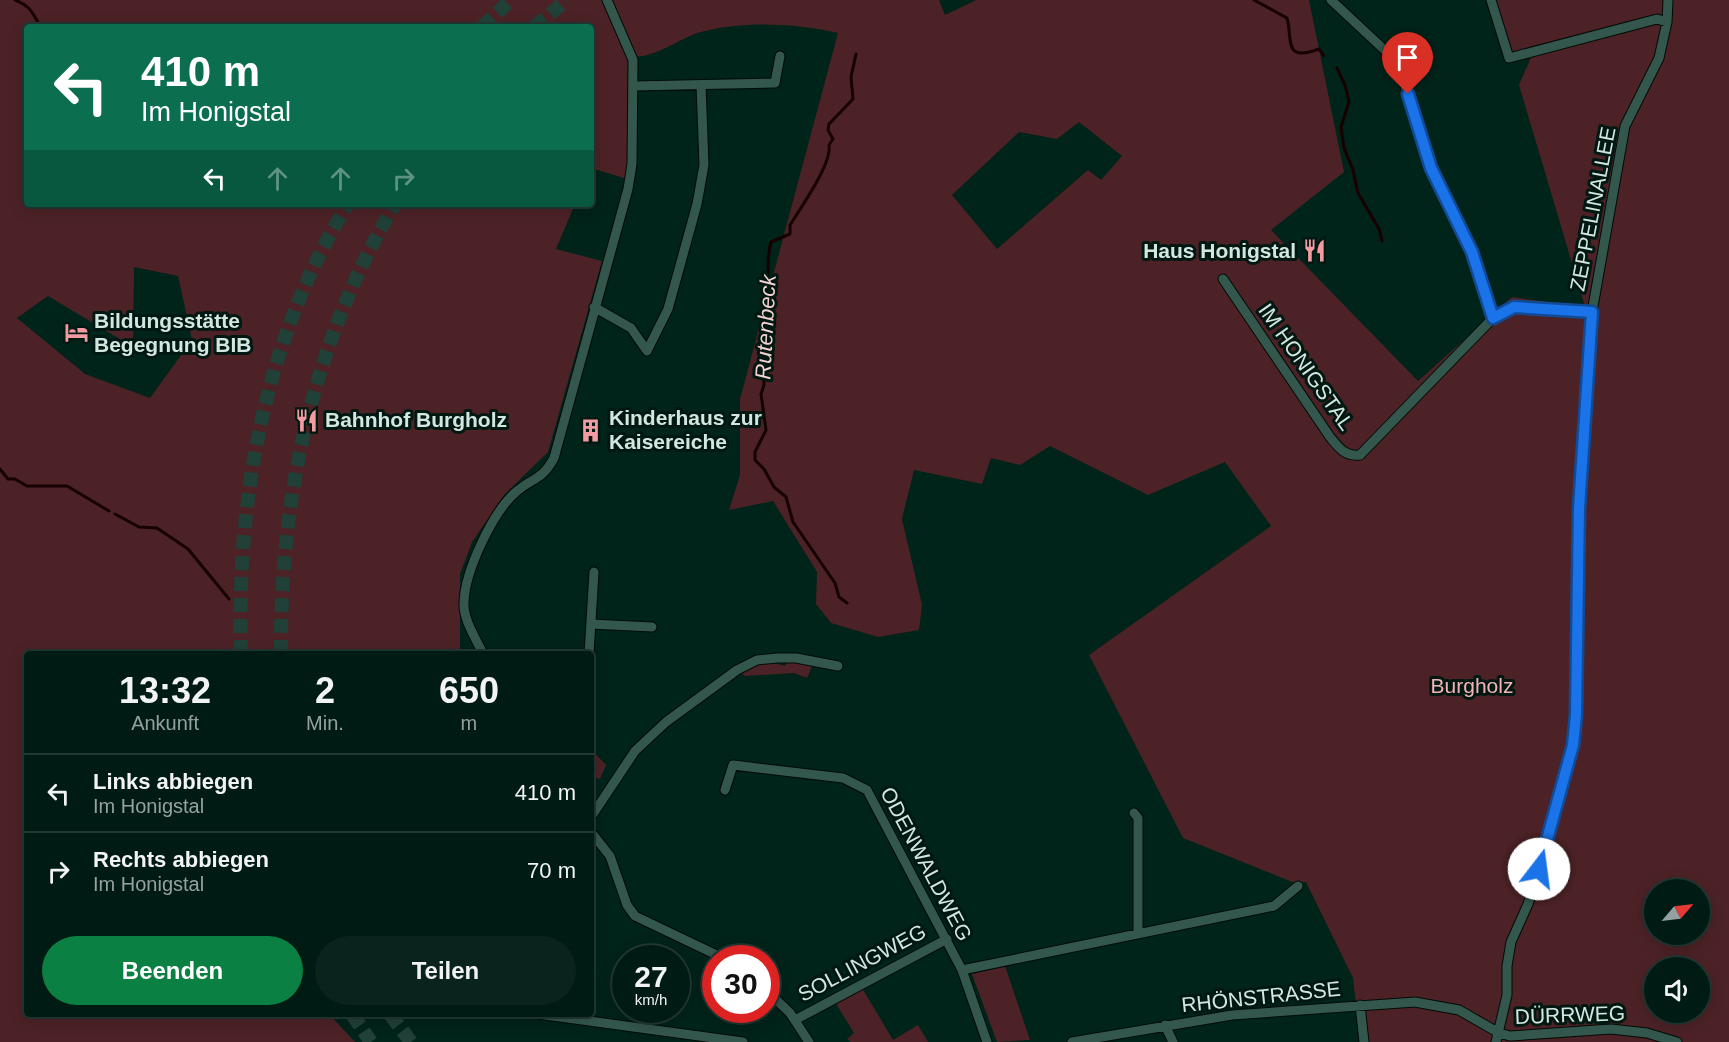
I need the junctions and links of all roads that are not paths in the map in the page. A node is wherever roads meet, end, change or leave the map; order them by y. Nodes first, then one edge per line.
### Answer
1 (607, 0) edge
2 (1331, 0) edge
3 (1491, 0) edge
4 (1668, 0) edge
5 (1667, 22) junction
6 (780, 56) dead end
7 (701, 85) junction
8 (633, 86) junction
9 (1223, 279) dead end
10 (594, 307) junction
11 (1592, 312) junction
12 (1493, 318) junction
13 (594, 573) dead end
14 (591, 624) junction
15 (652, 627) dead end
16 (482, 651) edge
17 (589, 651) edge
18 (838, 666) dead end
19 (725, 790) dead end
20 (594, 812) edge
21 (1134, 813) dead end
22 (594, 836) edge
23 (1298, 886) dead end
24 (1138, 933) junction
25 (947, 939) junction
26 (702, 948) edge
27 (962, 970) junction
28 (780, 1004) edge
29 (1360, 1005) junction
30 (560, 1017) edge
31 (795, 1020) junction
32 (1165, 1025) junction
33 (1498, 1038) edge
34 (804, 1040) edge
35 (742, 1042) edge
36 (987, 1042) edge
37 (1072, 1042) edge
38 (1173, 1042) edge
39 (1364, 1042) edge
40 (1677, 1042) edge

1 - 8 street
2 - 12 street
3 - 5 street
4 - 5 street, ZEPPELINALLEE
5 - 11 street, ZEPPELINALLEE
6 - 7 street
7 - 8 street
7 - 10 street
8 - 10 street
9 - 12 street, IM HONIGSTAL
10 - 16 street
11 - 12 street, IM HONIGSTAL
11 - 33 street, ZEPPELINALLEE
13 - 14 street
14 - 15 street
14 - 17 street
18 - 20 street
19 - 25 street, ODENWALDWEG
21 - 24 street
22 - 26 street
23 - 24 street
24 - 27 street
25 - 27 street, ODENWALDWEG
25 - 31 street, SOLLINGWEG
27 - 36 street, ODENWALDWEG
28 - 31 street
29 - 32 street, RHÖNSTRASSE
29 - 33 street, RHÖNSTRASSE
29 - 39 street, RHÖNSTRASSE
30 - 35 street
31 - 34 street
32 - 37 street, RHÖNSTRASSE
32 - 38 street, RHÖNSTRASSE
33 - 40 street, DÜRRWEG

